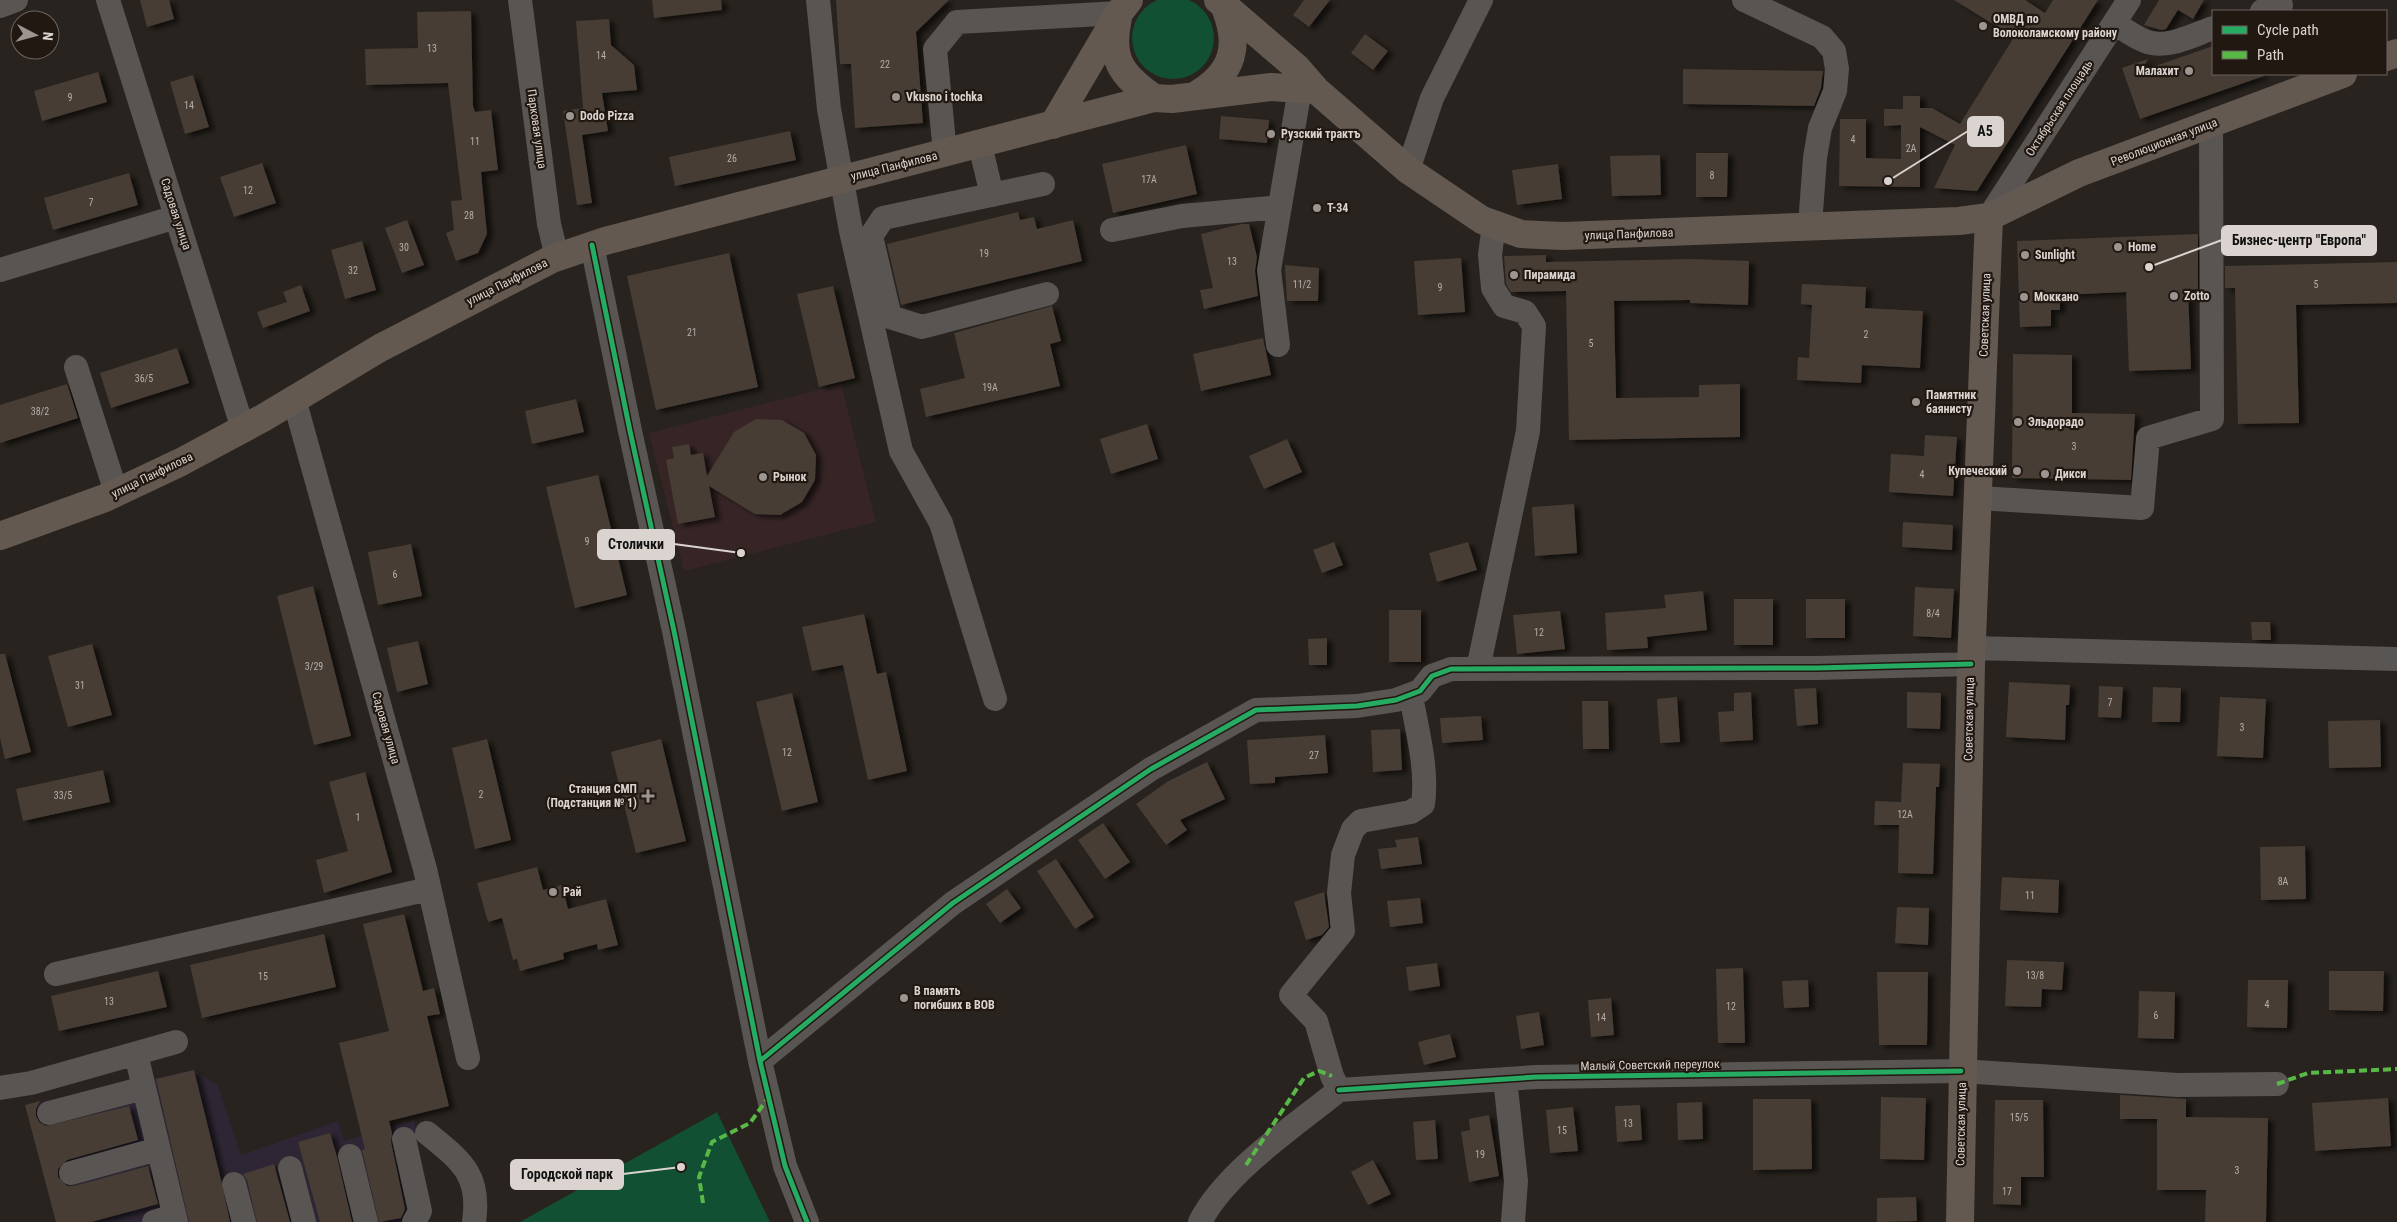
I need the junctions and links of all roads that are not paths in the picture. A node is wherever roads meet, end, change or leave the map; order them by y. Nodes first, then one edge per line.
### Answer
1 (16, 0) edge
2 (108, 0) edge
3 (520, 0) edge
4 (818, 0) edge
5 (1481, 0) edge
6 (1744, 0) edge
7 (2130, 0) edge
8 (1221, 3) edge
9 (1123, 4) edge
10 (0, 6) edge
11 (2114, 23) junction
12 (2212, 28) edge
13 (2340, 75) edge
14 (1308, 90) junction
15 (1196, 95) junction
16 (1154, 98) junction
17 (1053, 124) junction
18 (2211, 124) junction
19 (980, 145) junction
20 (945, 153) junction
21 (1408, 170) junction
22 (842, 179) junction
23 (1042, 184) dead end
24 (992, 195) junction
25 (1280, 207) junction
26 (176, 217) junction
27 (1989, 217) junction
28 (1494, 224) junction
29 (1810, 225) junction
30 (1112, 230) dead end
31 (592, 245) junction
32 (557, 257) junction
33 (0, 270) edge
34 (1047, 294) dead end
35 (1278, 345) dead end
36 (76, 367) dead end
37 (294, 399) junction
38 (243, 429) junction
39 (116, 492) junction
40 (1979, 498) junction
41 (0, 536) edge
42 (1971, 656) junction
43 (2397, 659) edge
44 (1478, 669) junction
45 (1411, 696) junction
46 (995, 700) dead end
47 (429, 888) junction
48 (56, 974) dead end
49 (176, 1042) dead end
50 (136, 1054) junction
51 (468, 1058) dead end
52 (760, 1061) junction
53 (1961, 1071) junction
54 (1505, 1079) junction
55 (2277, 1084) dead end
56 (0, 1088) edge
57 (144, 1088) junction
58 (1339, 1090) junction
59 (49, 1113) dead end
60 (427, 1133) dead end
61 (404, 1139) dead end
62 (158, 1149) junction
63 (350, 1156) dead end
64 (290, 1168) dead end
65 (72, 1173) dead end
66 (234, 1184) dead end
67 (168, 1220) edge
68 (244, 1222) edge
69 (304, 1222) edge
70 (366, 1222) edge
71 (414, 1222) edge
72 (474, 1222) edge
73 (807, 1222) edge
74 (1200, 1222) edge
75 (1513, 1222) edge
76 (1960, 1222) edge

1 - 10 street
2 - 26 street, Садовая улица
3 - 32 street, Парковая улица
4 - 22 street
5 - 21 street
6 - 29 street
7 - 11 street, Октябрьская площадь
8 - 14 main road, улица Панфилова
8 - 15 main road, улица Панфилова
9 - 16 main road
9 - 17 main road
9 - 20 street
11 - 12 street
11 - 27 street, Октябрьская площадь
13 - 18 main road, Революционная улица
14 - 15 main road, улица Панфилова
14 - 21 main road, улица Панфилова
14 - 25 street
15 - 16 main road, улица Панфилова
16 - 17 main road, улица Панфилова
17 - 19 main road, улица Панфилова
18 - 27 main road, Революционная улица
18 - 40 street
19 - 20 main road, улица Панфилова
19 - 24 street
20 - 22 main road, улица Панфилова
21 - 28 main road, улица Панфилова
22 - 31 main road, улица Панфилова
22 - 46 street
23 - 24 street
24 - 34 street
25 - 30 street
25 - 35 street
26 - 33 street
26 - 38 street, Садовая улица
27 - 29 main road, улица Панфилова
27 - 40 main road, Советская улица
28 - 29 main road, улица Панфилова
28 - 44 street
31 - 32 main road, улица Панфилова
31 - 52 street
32 - 37 main road, улица Панфилова
36 - 39 street
37 - 38 main road, улица Панфилова
37 - 47 street, Садовая улица
38 - 39 main road, улица Панфилова
39 - 41 main road, улица Панфилова
40 - 42 main road, Советская улица
42 - 43 street
42 - 44 street
42 - 53 main road, Советская улица
44 - 45 street
45 - 52 street
45 - 58 street
47 - 48 street
47 - 51 street, Садовая улица
49 - 50 street
50 - 56 street
50 - 57 street
52 - 73 street
53 - 54 street, Малый Советский переулок
53 - 55 street, Малый Советский переулок
53 - 76 main road, Советская улица
54 - 58 street, Малый Советский переулок
54 - 75 street
57 - 59 street
57 - 62 street
58 - 74 street
60 - 72 street
61 - 71 street
62 - 65 street
62 - 67 street
63 - 70 street
64 - 69 street
66 - 68 street

